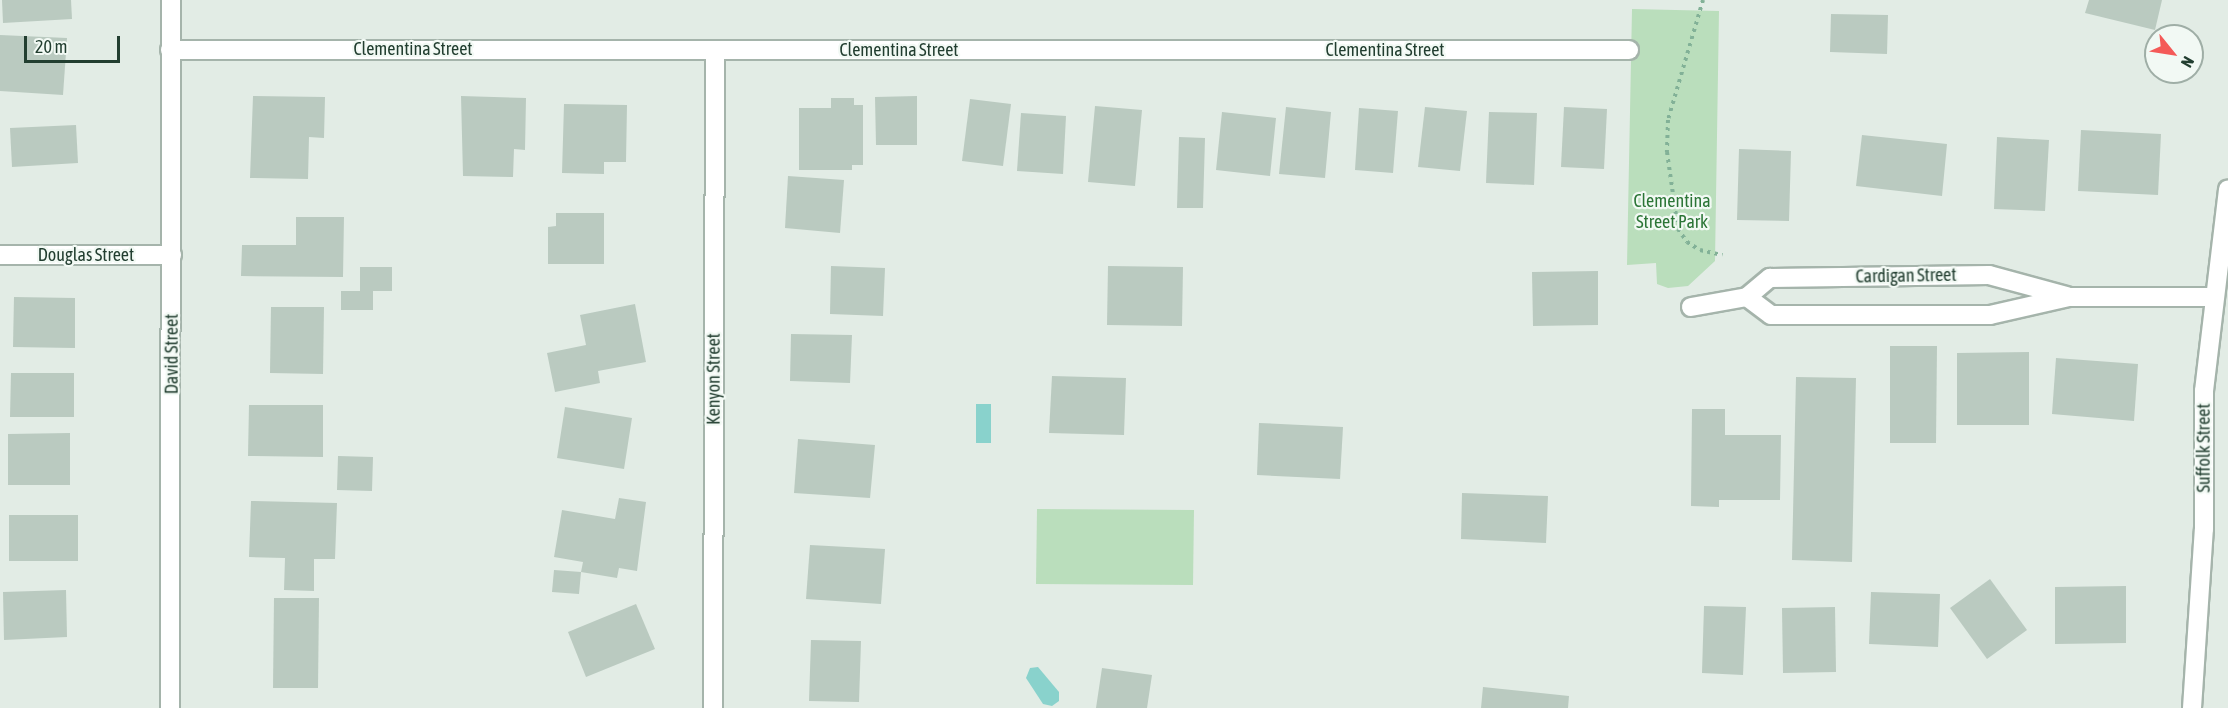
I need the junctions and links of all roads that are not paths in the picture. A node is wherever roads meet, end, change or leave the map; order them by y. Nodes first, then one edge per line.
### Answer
1 (171, 0) edge
2 (170, 50) junction
3 (715, 50) junction
4 (1629, 50) dead end
5 (2228, 189) edge
6 (0, 255) edge
7 (172, 255) junction
8 (1747, 297) junction
9 (2069, 297) junction
10 (2212, 297) junction
11 (1691, 307) dead end
12 (170, 708) edge
13 (713, 708) edge
14 (2192, 708) edge

1 - 2 street, David Street
2 - 3 street, Clementina Street
2 - 7 street, David Street
3 - 4 street, Clementina Street
3 - 13 street, Kenyon Street
5 - 10 street, Suffolk Street
6 - 7 street, Douglas Street
7 - 12 street, David Street
8 - 9 street, Cardigan Street
8 - 9 street, Cardigan Street
8 - 11 street, Cardigan Street
9 - 10 street, Cardigan Street
10 - 14 street, Suffolk Street

